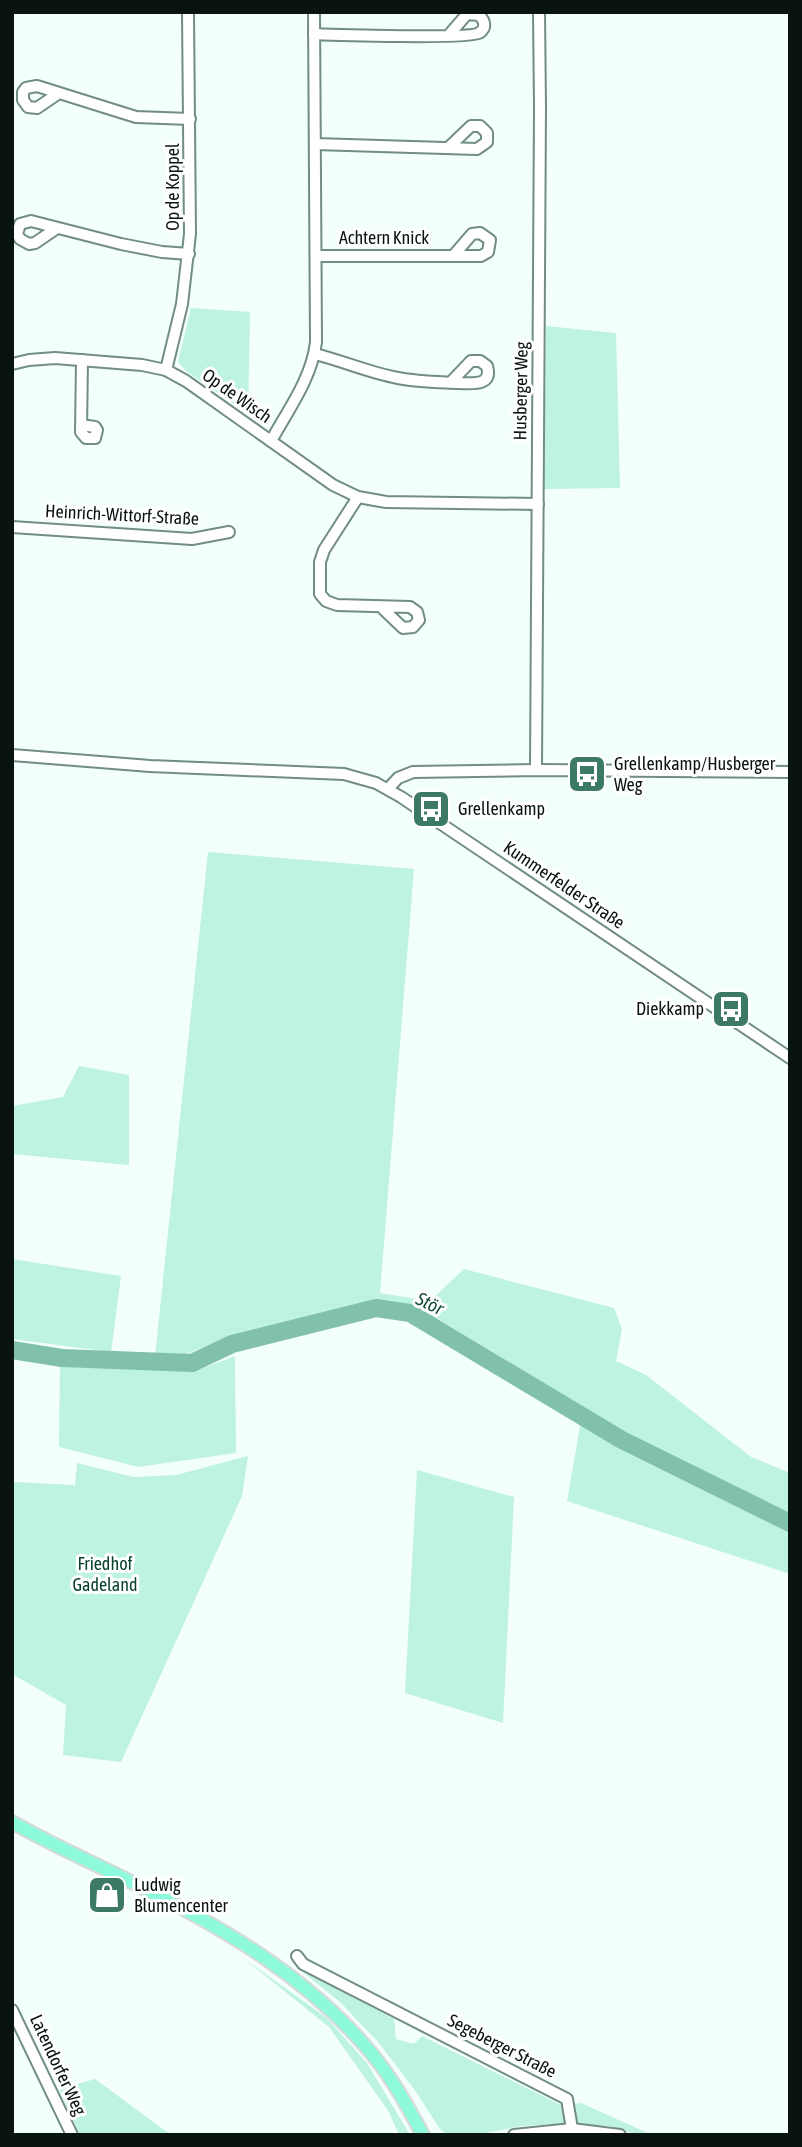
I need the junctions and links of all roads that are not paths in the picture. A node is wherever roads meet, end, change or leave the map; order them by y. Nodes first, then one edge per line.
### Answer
1 (188, 12) edge
2 (314, 12) edge
3 (539, 12) edge
4 (314, 34) junction
5 (448, 36) dead end
6 (59, 93) dead end
7 (190, 119) junction
8 (315, 144) junction
9 (449, 148) dead end
10 (57, 228) dead end
11 (189, 254) junction
12 (316, 256) junction
13 (453, 256) dead end
14 (315, 354) junction
15 (82, 360) junction
16 (12, 363) edge
17 (166, 370) junction
18 (451, 383) dead end
19 (81, 425) dead end
20 (271, 441) junction
21 (358, 497) junction
22 (538, 504) junction
23 (12, 527) edge
24 (229, 532) dead end
25 (381, 607) dead end
26 (12, 755) edge
27 (536, 770) junction
28 (790, 772) edge
29 (388, 789) junction
30 (789, 1055) edge
31 (12, 1822) edge
32 (297, 1956) dead end
33 (12, 2010) edge
34 (572, 2129) junction
35 (72, 2135) edge
36 (423, 2135) edge
37 (513, 2135) edge
38 (620, 2135) edge

1 - 7 street, Op de Koppel
2 - 4 street, Achtern Knick
3 - 22 street, Husberger Weg
4 - 5 street
4 - 8 street, Achtern Knick
6 - 7 street, Op de Koppel
7 - 11 street, Op de Koppel
8 - 9 street
8 - 12 street, Achtern Knick
10 - 11 street, Op de Koppel
11 - 17 street, Op de Koppel
12 - 13 street, Achtern Knick
12 - 14 street, Achtern Knick
14 - 18 street
14 - 20 street, Achtern Knick
15 - 16 street, Op de Wisch
15 - 17 street, Op de Wisch
15 - 19 street
17 - 20 street, Op de Wisch
20 - 21 street, Op de Wisch
21 - 22 street, Op de Wisch
21 - 25 street
22 - 27 street, Husberger Weg
23 - 24 street, Heinrich-Wittorf-Straße
26 - 29 street, Kummerfelder Straße
27 - 28 street
27 - 29 street
29 - 30 street, Kummerfelder Straße
31 - 36 main road
32 - 34 street, Segeberger Straße
33 - 35 street, Latendorfer Weg
34 - 37 street
34 - 38 street

